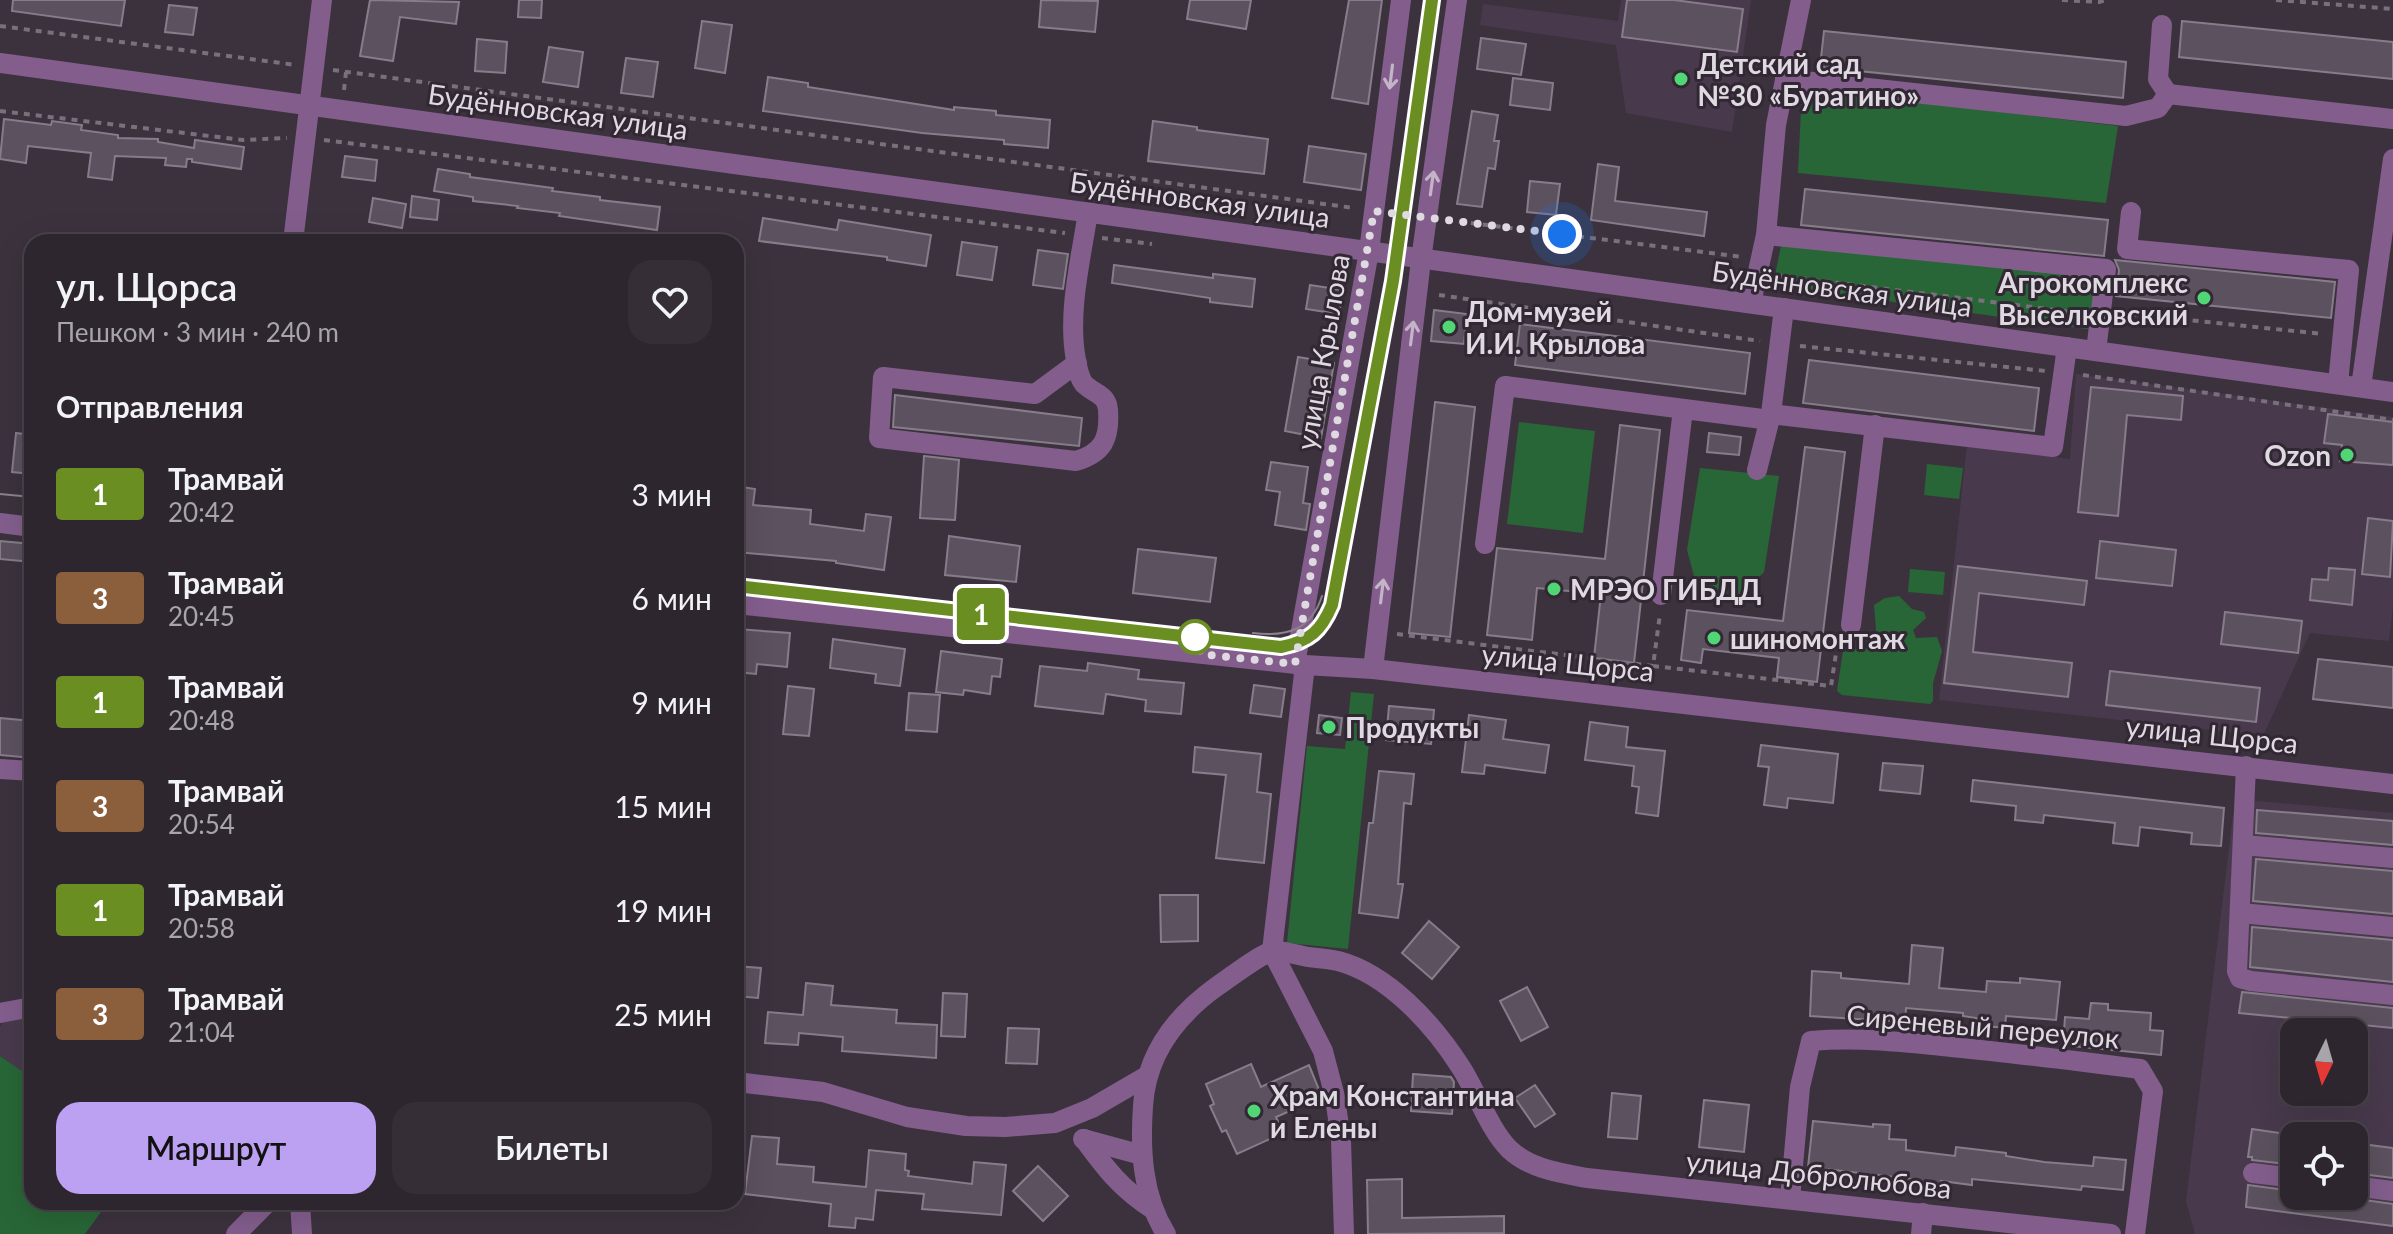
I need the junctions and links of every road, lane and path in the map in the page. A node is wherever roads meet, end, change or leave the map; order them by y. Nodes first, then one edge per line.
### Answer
1 (322, 0) edge
2 (1401, 0) edge
3 (1457, 0) edge
4 (1801, 0) edge
5 (2062, 0) edge
6 (2106, 0) edge
7 (2276, 0) edge
8 (2393, 9) edge
9 (2162, 25) dead end
10 (0, 26) edge
11 (0, 63) edge
12 (314, 68) junction
13 (1785, 79) junction
14 (2168, 94) junction
15 (309, 105) junction
16 (0, 111) edge
17 (2393, 119) edge
18 (305, 138) junction
19 (2393, 159) edge
20 (1374, 211) junction
21 (1088, 212) junction
22 (2131, 212) dead end
23 (1427, 217) junction
24 (294, 234) edge
25 (1085, 235) junction
26 (1766, 235) junction
27 (1158, 245) dead end
28 (1369, 251) junction
29 (1421, 260) junction
30 (1760, 266) junction
31 (1439, 295) dead end
32 (1751, 303) junction
33 (1784, 308) junction
34 (2100, 313) junction
35 (2343, 336) junction
36 (1780, 344) junction
37 (2067, 347) junction
38 (2096, 351) junction
39 (1077, 363) junction
40 (2063, 372) junction
41 (2338, 384) junction
42 (2361, 387) junction
43 (2393, 392) edge
44 (1683, 409) junction
45 (1770, 417) junction
46 (2393, 420) edge
47 (1875, 425) junction
48 (1757, 470) dead end
49 (0, 523) edge
50 (24, 526) edge
51 (1485, 544) dead end
52 (1661, 595) dead end
53 (744, 605) edge
54 (1659, 623) dead end
55 (1851, 625) dead end
56 (1390, 633) dead end
57 (1836, 653) dead end
58 (1300, 665) junction
59 (1653, 666) junction
60 (1373, 669) junction
61 (2246, 766) junction
62 (0, 769) edge
63 (24, 770) edge
64 (2393, 784) edge
65 (2243, 845) junction
66 (2393, 858) edge
67 (2240, 913) junction
68 (2393, 927) edge
69 (1272, 951) junction
70 (2393, 995) edge
71 (24, 1008) edge
72 (0, 1013) edge
73 (1147, 1076) junction
74 (744, 1083) edge
75 (1055, 1123) junction
76 (1084, 1139) junction
77 (1142, 1155) junction
78 (2253, 1173) dead end
79 (2280, 1176) edge
80 (2368, 1188) edge
81 (2393, 1191) edge
82 (1790, 1199) junction
83 (260, 1210) edge
84 (300, 1210) edge
85 (1154, 1210) junction
86 (1922, 1224) edge
87 (236, 1234) edge
88 (302, 1234) edge
89 (1166, 1234) edge
90 (1344, 1234) edge
91 (2111, 1234) edge
92 (2135, 1234) edge

1 - 12 street
2 -> 20 street, улица Крылова
23 -> 3 street
4 - 13 street
5 - 6 path
7 - 8 path
9 - 14 street
10 - 12 path
11 - 15 street, Будённовская улица
12 - 15 street
12 - 20 path
13 - 14 street
13 - 26 street
14 - 17 street
15 - 18 street
15 - 21 street, Будённовская улица
16 - 18 path
18 - 24 street
18 - 25 path
19 - 42 street
20 - 28 street, улица Крылова
21 - 25 street
21 - 28 street, Будённовская улица
22 - 35 street
23 - 29 street
23 - 30 path
25 - 27 path
25 - 39 street
26 - 30 street
26 - 34 street
28 - 29 street, Будённовская улица
28 - 58 street, улица Крылова
29 - 32 street, Будённовская улица
60 -> 29 street
30 - 32 street
30 - 34 path
31 - 36 path
32 - 33 street, Будённовская улица
33 - 36 street
33 - 37 street, Будённовская улица
34 - 35 path
34 - 38 street
35 - 41 street
36 - 40 path
36 - 45 street
37 - 38 street, Будённовская улица
37 - 40 street
38 - 41 street, Будённовская улица
39 - 39 street
40 - 46 path
40 - 47 street
41 - 42 street, Будённовская улица
42 - 43 street, Будённовская улица
44 - 45 street
44 - 51 street
44 - 52 street
45 - 47 street
45 - 48 street
47 - 55 street
49 - 50 street
53 - 58 street, улица Щорса
54 - 59 path
56 - 59 path
57 - 59 path
58 - 60 street, улица Щорса
58 - 69 street, улица Крылова
60 - 61 street, улица Щорса
61 - 64 street, улица Щорса
61 - 65 street
62 - 63 street
65 - 66 street
65 - 67 street
67 - 68 street
67 - 70 street
69 - 73 street
69 - 82 street, улица Добролюбова
69 - 90 street
71 - 72 street
73 - 75 street
73 - 77 street
74 - 75 street
75 - 76 street
76 - 77 street
76 - 85 street
77 - 85 street
78 - 79 street
80 - 81 street
82 - 86 street, улица Добролюбова
82 - 92 street, Сиреневый переулок
83 - 87 street
84 - 88 street
85 - 89 street
86 - 91 street, улица Добролюбова

